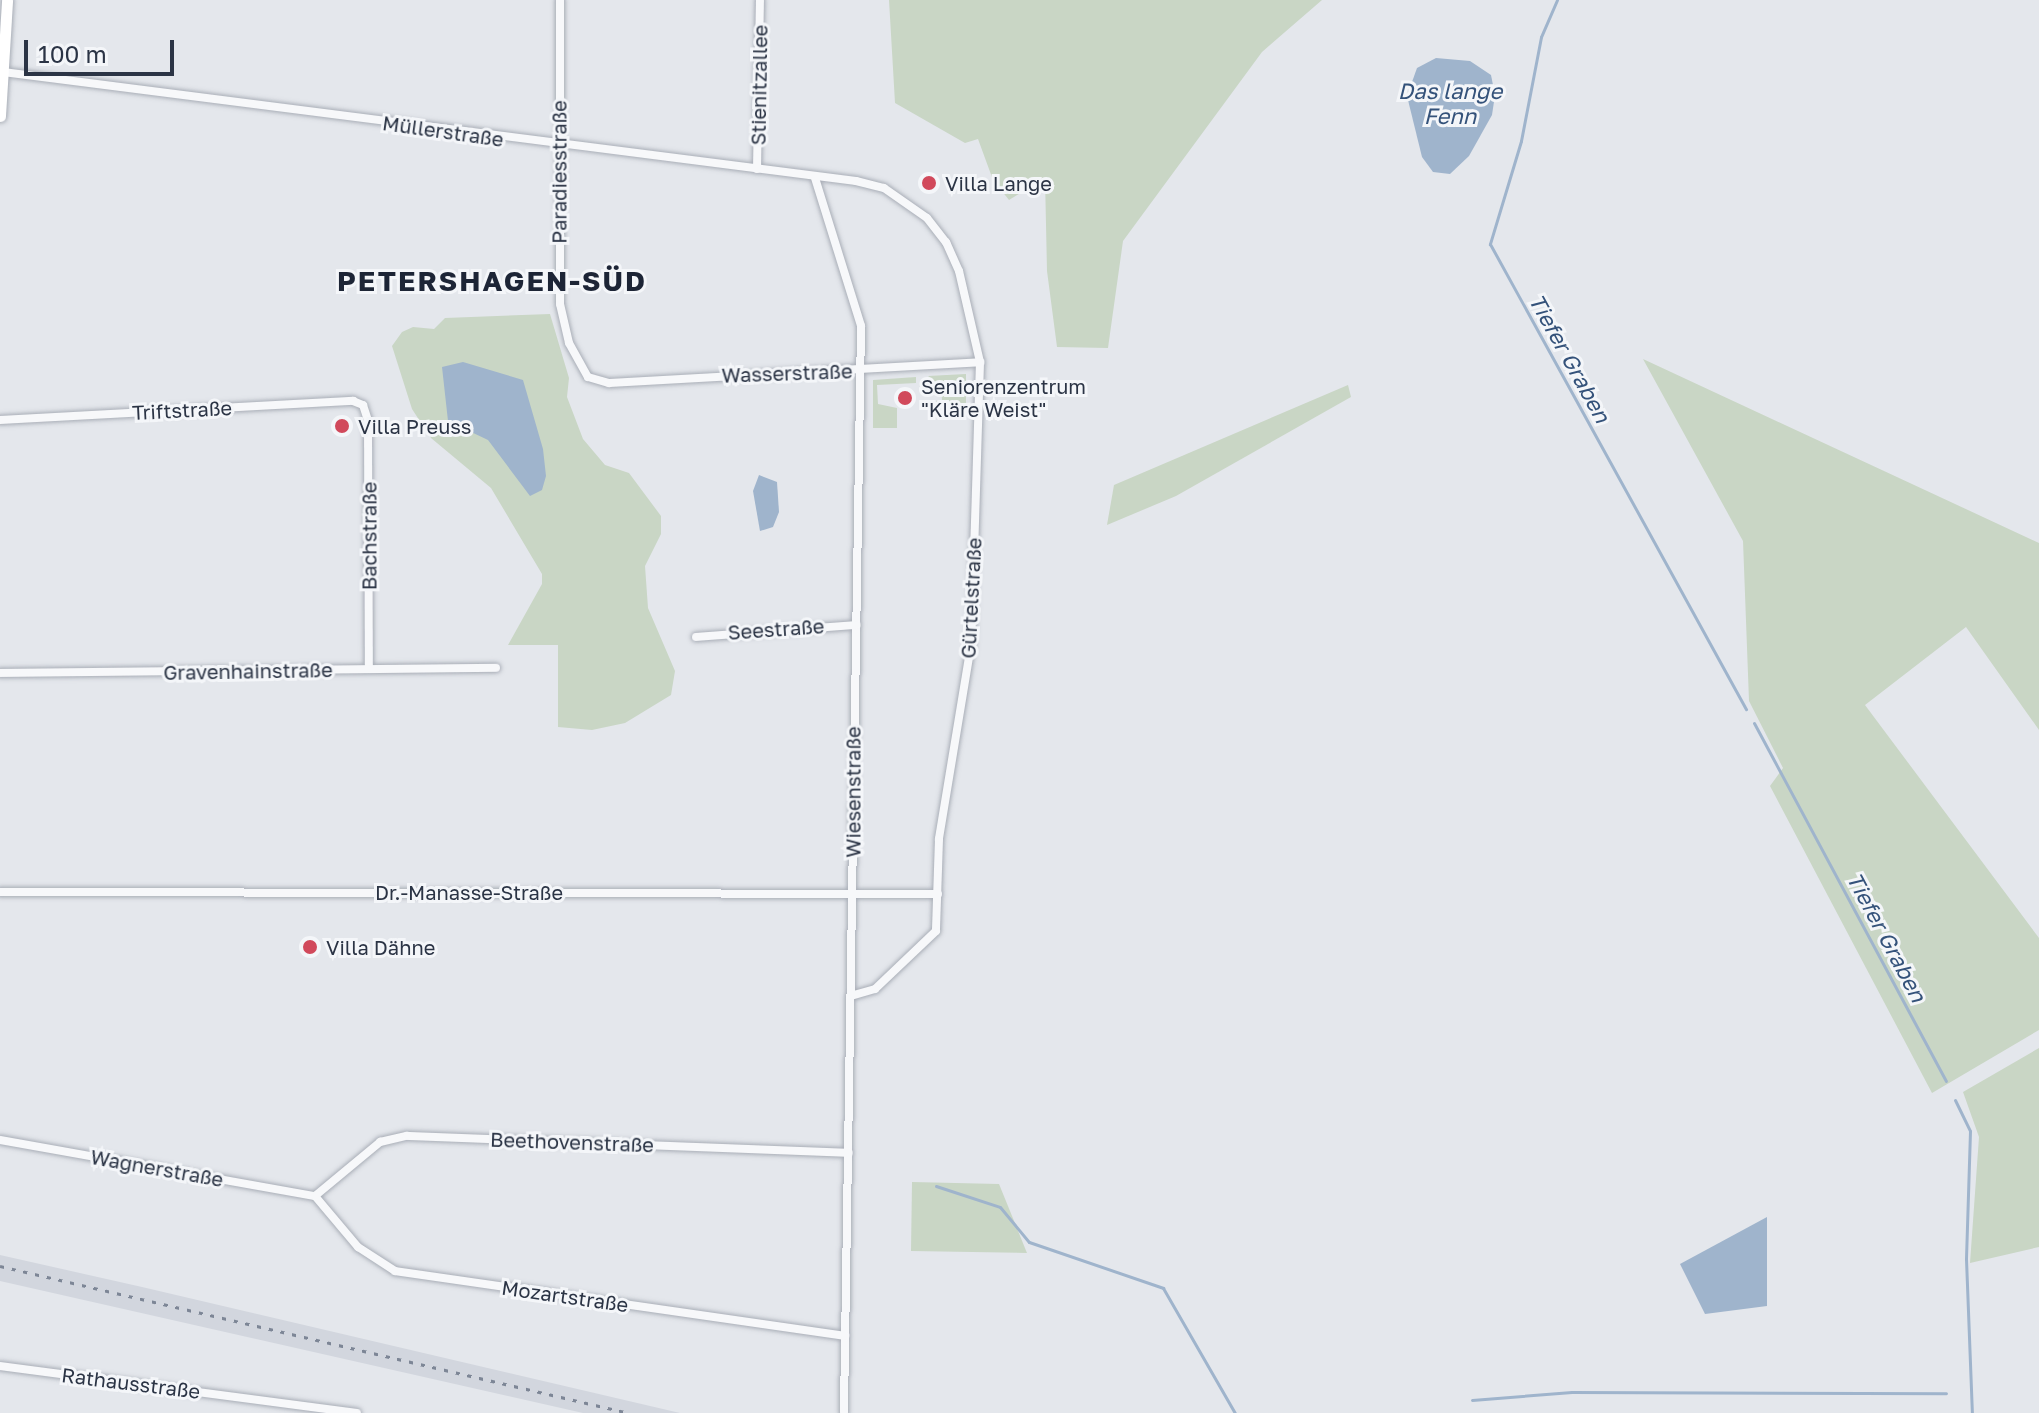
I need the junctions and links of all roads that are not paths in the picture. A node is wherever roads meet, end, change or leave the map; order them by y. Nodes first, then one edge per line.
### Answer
1 (7, 0) edge
2 (560, 0) edge
3 (760, 0) edge
4 (3, 72) junction
5 (0, 116) edge
6 (557, 147) junction
7 (757, 169) junction
8 (815, 178) junction
9 (884, 188) joint
10 (980, 362) junction
11 (860, 371) junction
12 (595, 381) joint
13 (363, 405) joint
14 (0, 420) edge
15 (857, 625) junction
16 (696, 637) dead end
17 (496, 668) dead end
18 (369, 669) junction
19 (0, 673) edge
20 (0, 892) edge
21 (852, 893) junction
22 (938, 894) junction
23 (851, 996) junction
24 (0, 1140) edge
25 (849, 1153) junction
26 (315, 1196) junction
27 (845, 1336) junction
28 (0, 1366) edge
29 (357, 1413) edge
30 (844, 1413) edge

1 - 4 street
2 - 6 street, Paradiesstraße
3 - 7 street, Stienitzallee
4 - 5 street
4 - 6 street, Müllerstraße
6 - 7 street, Müllerstraße
6 - 12 street, Paradiesstraße
7 - 8 street, Müllerstraße
8 - 9 street, Müllerstraße
8 - 11 street, Wiesenstraße
9 - 10 street, Gürtelstraße
10 - 11 street, Wasserstraße
10 - 22 street, Gürtelstraße
11 - 12 street, Wasserstraße
11 - 15 street, Wiesenstraße
13 - 14 street, Triftstraße
13 - 18 street, Bachstraße
15 - 16 street, Seestraße
15 - 21 street, Wiesenstraße
17 - 18 street, Gravenhainstraße
18 - 19 street, Gravenhainstraße
20 - 21 street, Dr.-Manasse-Straße
21 - 22 street, Dr.-Manasse-Straße
21 - 23 street, Wiesenstraße
22 - 23 street, Gürtelstraße
23 - 25 street, Wiesenstraße
24 - 26 street, Wagnerstraße
25 - 26 street, Beethovenstraße
25 - 27 street, Wiesenstraße
26 - 27 street, Mozartstraße
27 - 30 street, Wiesenstraße
28 - 29 street, Rathausstraße

